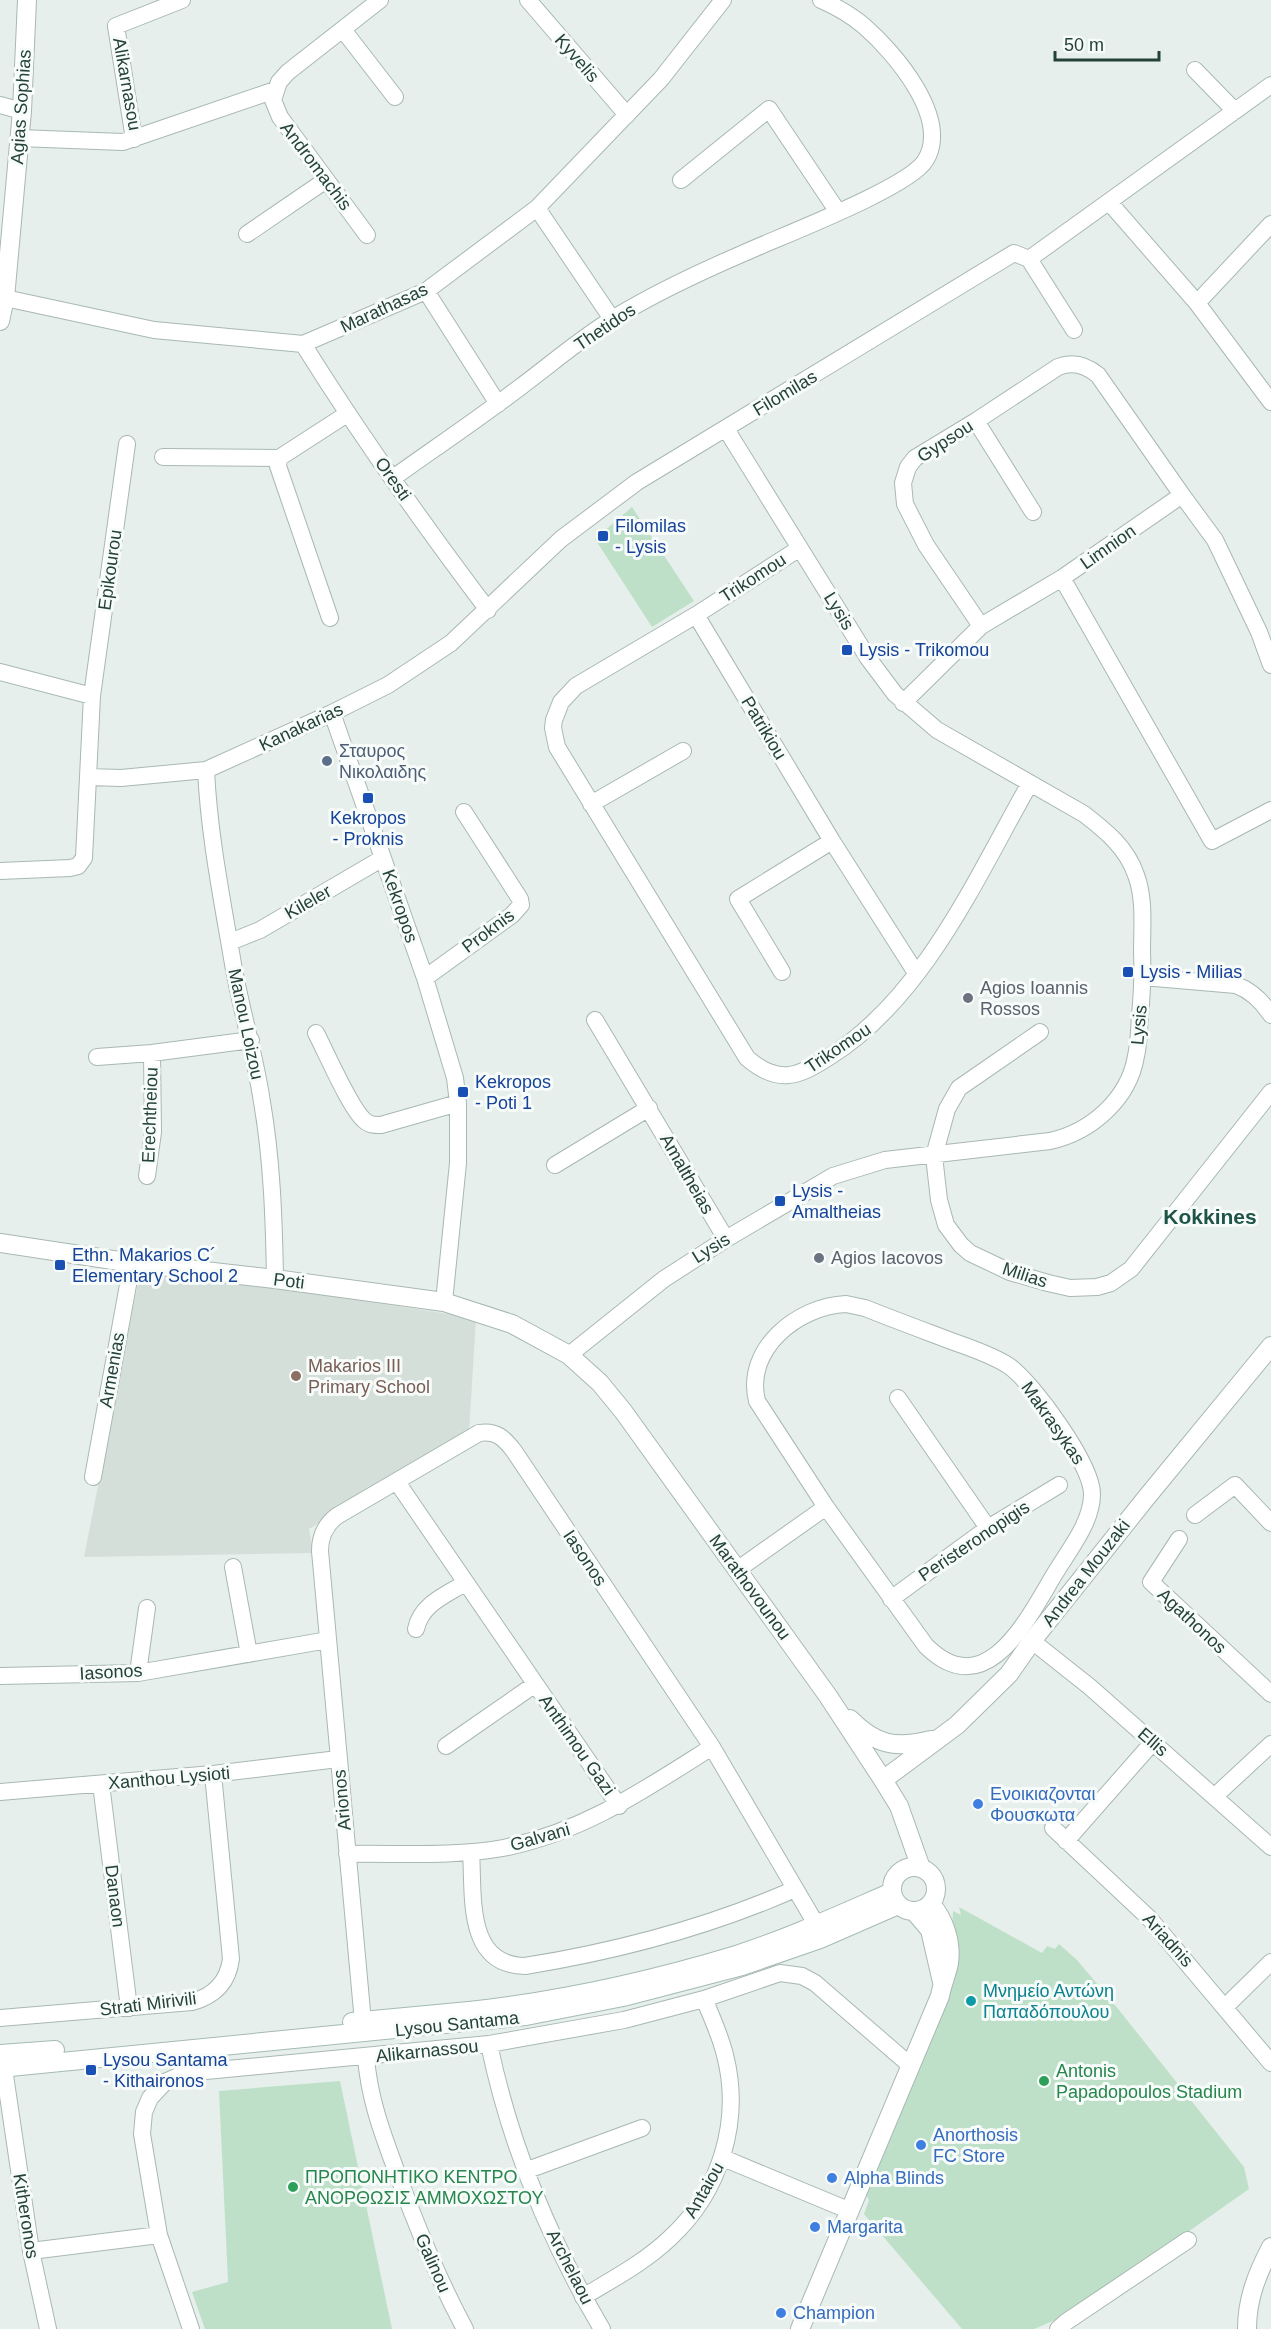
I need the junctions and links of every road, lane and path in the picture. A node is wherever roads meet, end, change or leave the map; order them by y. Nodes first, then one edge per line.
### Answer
1 (27, 0) edge
2 (182, 0) edge
3 (380, 0) edge
4 (528, 0) edge
5 (723, 0) edge
6 (821, 0) edge
7 (344, 31) junction
8 (1195, 70) dead end
9 (1271, 85) edge
10 (275, 90) junction
11 (395, 97) dead end
12 (0, 105) edge
13 (22, 111) junction
14 (1235, 111) junction
15 (627, 115) junction
16 (19, 138) junction
17 (134, 139) junction
18 (326, 180) junction
19 (681, 180) dead end
20 (1109, 202) junction
21 (537, 208) junction
22 (838, 212) junction
23 (1271, 224) edge
24 (247, 234) dead end
25 (367, 235) dead end
26 (1029, 259) junction
27 (426, 291) junction
28 (5, 298) junction
29 (1197, 303) junction
30 (612, 319) junction
31 (0, 321) edge
32 (1074, 330) dead end
33 (303, 344) junction
34 (1271, 402) edge
35 (498, 404) junction
36 (347, 414) junction
37 (976, 421) junction
38 (726, 429) junction
39 (127, 444) dead end
40 (163, 457) dead end
41 (279, 458) junction
42 (393, 478) junction
43 (1182, 495) junction
44 (1033, 512) dead end
45 (800, 548) junction
46 (1062, 578) junction
47 (488, 610) junction
48 (696, 615) junction
49 (330, 618) dead end
50 (981, 626) junction
51 (1271, 665) edge
52 (0, 672) edge
53 (92, 696) junction
54 (903, 703) junction
55 (332, 713) junction
56 (683, 751) dead end
57 (206, 770) junction
58 (88, 777) junction
59 (1030, 783) junction
60 (591, 804) junction
61 (1271, 810) edge
62 (464, 812) dead end
63 (832, 841) junction
64 (383, 858) junction
65 (0, 871) edge
66 (230, 942) junction
67 (782, 972) dead end
68 (916, 973) junction
69 (1143, 977) junction
70 (425, 978) junction
71 (1271, 1015) edge
72 (595, 1020) dead end
73 (1040, 1032) dead end
74 (316, 1033) dead end
75 (251, 1040) junction
76 (152, 1053) junction
77 (97, 1057) dead end
78 (1271, 1092) edge
79 (458, 1102) junction
80 (649, 1108) junction
81 (934, 1156) junction
82 (555, 1165) dead end
83 (147, 1176) dead end
84 (726, 1239) junction
85 (0, 1244) edge
86 (132, 1263) junction
87 (274, 1279) junction
88 (444, 1302) junction
89 (1271, 1346) edge
90 (568, 1355) junction
91 (898, 1398) dead end
92 (93, 1477) dead end
93 (397, 1482) junction
94 (1059, 1485) dead end
95 (826, 1507) junction
96 (1195, 1515) dead end
97 (1271, 1523) edge
98 (988, 1528) junction
99 (1179, 1539) dead end
100 (233, 1567) dead end
101 (321, 1567) joint
102 (737, 1570) junction
103 (465, 1583) junction
104 (891, 1599) junction
105 (147, 1608) dead end
106 (416, 1629) dead end
107 (328, 1640) junction
108 (1032, 1641) junction
109 (249, 1654) junction
110 (138, 1673) junction
111 (0, 1676) edge
112 (534, 1685) junction
113 (1271, 1694) edge
114 (828, 1696) junction
115 (938, 1739) junction
116 (1153, 1742) junction
117 (1271, 1744) edge
118 (446, 1746) dead end
119 (712, 1747) junction
120 (338, 1759) junction
121 (213, 1774) junction
122 (883, 1779) junction
123 (101, 1784) junction
124 (0, 1792) edge
125 (1215, 1796) junction
126 (619, 1806) junction
127 (1053, 1828) dead end
128 (909, 1835) junction
129 (1066, 1841) junction
130 (1271, 1847) edge
131 (471, 1852) junction
132 (347, 1854) junction
133 (921, 1868) junction
134 (900, 1871) junction
135 (795, 1888) junction
136 (901, 1903) junction
137 (931, 1904) junction
138 (816, 1924) junction
139 (1271, 1962) edge
140 (942, 1982) junction
141 (704, 1999) junction
142 (129, 2007) junction
143 (1226, 2007) junction
144 (0, 2018) edge
145 (363, 2027) junction
146 (489, 2044) junction
147 (366, 2057) junction
148 (1, 2061) edge
149 (1271, 2063) edge
150 (911, 2066) junction
151 (642, 2128) dead end
152 (723, 2158) junction
153 (525, 2171) junction
154 (848, 2210) junction
155 (159, 2235) junction
156 (1188, 2240) dead end
157 (1271, 2247) edge
158 (31, 2251) junction
159 (583, 2297) junction
160 (48, 2329) edge
161 (190, 2329) edge
162 (465, 2329) edge
163 (602, 2329) edge
164 (800, 2329) edge
165 (1059, 2329) edge
166 (1247, 2329) edge

1 - 13 street, Agias Sophias
2 - 17 street, Alikarnasou
3 - 7 street
4 - 15 street, Kyvelis
5 - 15 street, Marathasas
6 - 22 street, Thetidos
7 - 10 street
7 - 11 street
8 - 14 street
9 - 14 street
10 - 17 street, Alikarnasou
10 - 18 street, Andromachis
12 - 13 street
13 - 16 street, Agias Sophias
14 - 20 street
15 - 21 street, Marathasas
16 - 17 street
16 - 28 street, Agias Sophias
18 - 24 street
18 - 25 street, Andromachis
19 - 22 street
20 - 26 street
20 - 29 street
21 - 27 street, Marathasas
21 - 30 street
22 - 30 street, Thetidos
23 - 29 street
26 - 32 street
26 - 38 street, Filomilas
27 - 33 street, Marathasas
27 - 35 street
28 - 31 street, Agias Sophias
28 - 33 street, Marathasas
29 - 34 street
30 - 35 street, Thetidos
33 - 36 street, Oresti
35 - 42 street, Thetidos
36 - 41 street
36 - 42 street, Oresti
37 - 43 street, Gypsou
37 - 44 street
37 - 50 street, Gypsou
38 - 45 street, Lysis
38 - 47 street, Filomilas
39 - 53 street, Epikourou
40 - 41 street
41 - 49 street
42 - 47 street, Oresti
43 - 46 street, Limnion
43 - 51 street
45 - 48 street, Trikomou
45 - 54 street, Lysis
46 - 50 street, Limnion
46 - 61 street
47 - 55 street, Kanakarias
48 - 60 street, Trikomou
48 - 63 street, Patrikiou
50 - 54 street, Limnion
52 - 53 street
53 - 58 street, Epikourou
54 - 59 street, Lysis
55 - 57 street, Kanakarias
55 - 64 street, Kekropos
56 - 60 street
57 - 58 street, Kanakarias
57 - 66 street, Manou Loizou
58 - 65 street, Epikourou
59 - 68 street, Trikomou
59 - 69 street, Lysis
60 - 68 street, Trikomou
62 - 70 street, Proknis
63 - 67 street
63 - 68 street, Patrikiou
64 - 66 street, Kileler
64 - 70 street, Kekropos
66 - 75 street, Manou Loizou
69 - 71 street
69 - 81 street, Lysis
70 - 79 street, Kekropos
72 - 80 street, Amaltheias
73 - 81 street, Milias
74 - 79 street
75 - 76 street, Erechtheiou
75 - 87 street, Manou Loizou
76 - 77 street, Erechtheiou
76 - 83 street, Erechtheiou
78 - 81 street, Milias
79 - 88 street, Kekropos
80 - 82 street
80 - 84 street, Amaltheias
81 - 84 street, Lysis
84 - 90 street, Lysis
85 - 86 street, Poti
86 - 87 street, Poti
86 - 92 street, Armenias
87 - 88 street, Poti
88 - 90 street, Poti
89 - 108 street, Andrea Mouzaki
90 - 102 street, Marathovounou
91 - 98 street
93 - 101 street, Iasonos
93 - 103 street, Anthimou Gazi
93 - 119 street, Iasonos
94 - 98 street, Peristeronopigis
95 - 102 street
95 - 104 street, Makrasykas
95 - 104 street, Makrasykas
96 - 97 street
98 - 104 street, Peristeronopigis
99 - 113 street, Agathonos
100 - 109 street
101 - 107 street, Arionos
102 - 114 street, Marathovounou
103 - 106 street
103 - 112 street, Anthimou Gazi
105 - 110 street
107 - 109 street, Iasonos
107 - 120 street, Arionos
108 - 115 street, Andrea Mouzaki
108 - 116 street, Ellis
109 - 110 street, Iasonos
110 - 111 street, Iasonos
112 - 118 street, Anthimou Gazi
112 - 126 street, Anthimou Gazi
114 - 115 street
114 - 122 street, Marathovounou
115 - 122 street, Andrea Mouzaki
116 - 125 street, Ellis
116 - 129 street
117 - 125 street
119 - 126 street, Galvani
119 - 135 street, Iasonos
120 - 121 street, Xanthou Lysioti
120 - 132 street, Arionos
121 - 123 street, Xanthou Lysioti
121 - 142 street, Strati Mirivili
122 - 128 street, Marathovounou
123 - 124 street, Xanthou Lysioti
123 - 142 street, Danaon
125 - 130 street, Ellis
126 - 131 street, Galvani
127 - 129 street, Ariadnis
128 - 133 street, Marathovounou
128 - 134 street
129 - 143 street, Ariadnis
131 - 132 street, Galvani
131 - 135 street
132 - 145 street, Arionos
133 - 134 street
133 - 137 street
134 - 136 street
135 - 138 street, Iasonos
136 - 137 street
136 - 138 street, Lysou Santama
136 - 140 street
136 - 145 street, Lysou Santama
137 - 140 street
138 - 145 street, Lysou Santama
139 - 143 street
140 - 150 street
141 - 146 street, Alikarnassou
141 - 150 street, Alikarnassou
141 - 152 street, Antaiou
142 - 144 street, Strati Mirivili
143 - 149 street, Ariadnis
145 - 148 street, Lysou Santama
146 - 147 street, Alikarnassou
146 - 153 street, Archelaou
147 - 155 street, Alikarnassou
147 - 162 street, Galinou
148 - 158 street, Kitheronos
150 - 154 street
151 - 153 street
152 - 154 street
152 - 159 street, Antaiou
153 - 159 street, Archelaou
154 - 164 street
155 - 158 street
155 - 161 street, Alikarnassou
156 - 165 street
157 - 166 street
158 - 160 street, Kitheronos
159 - 163 street, Archelaou

